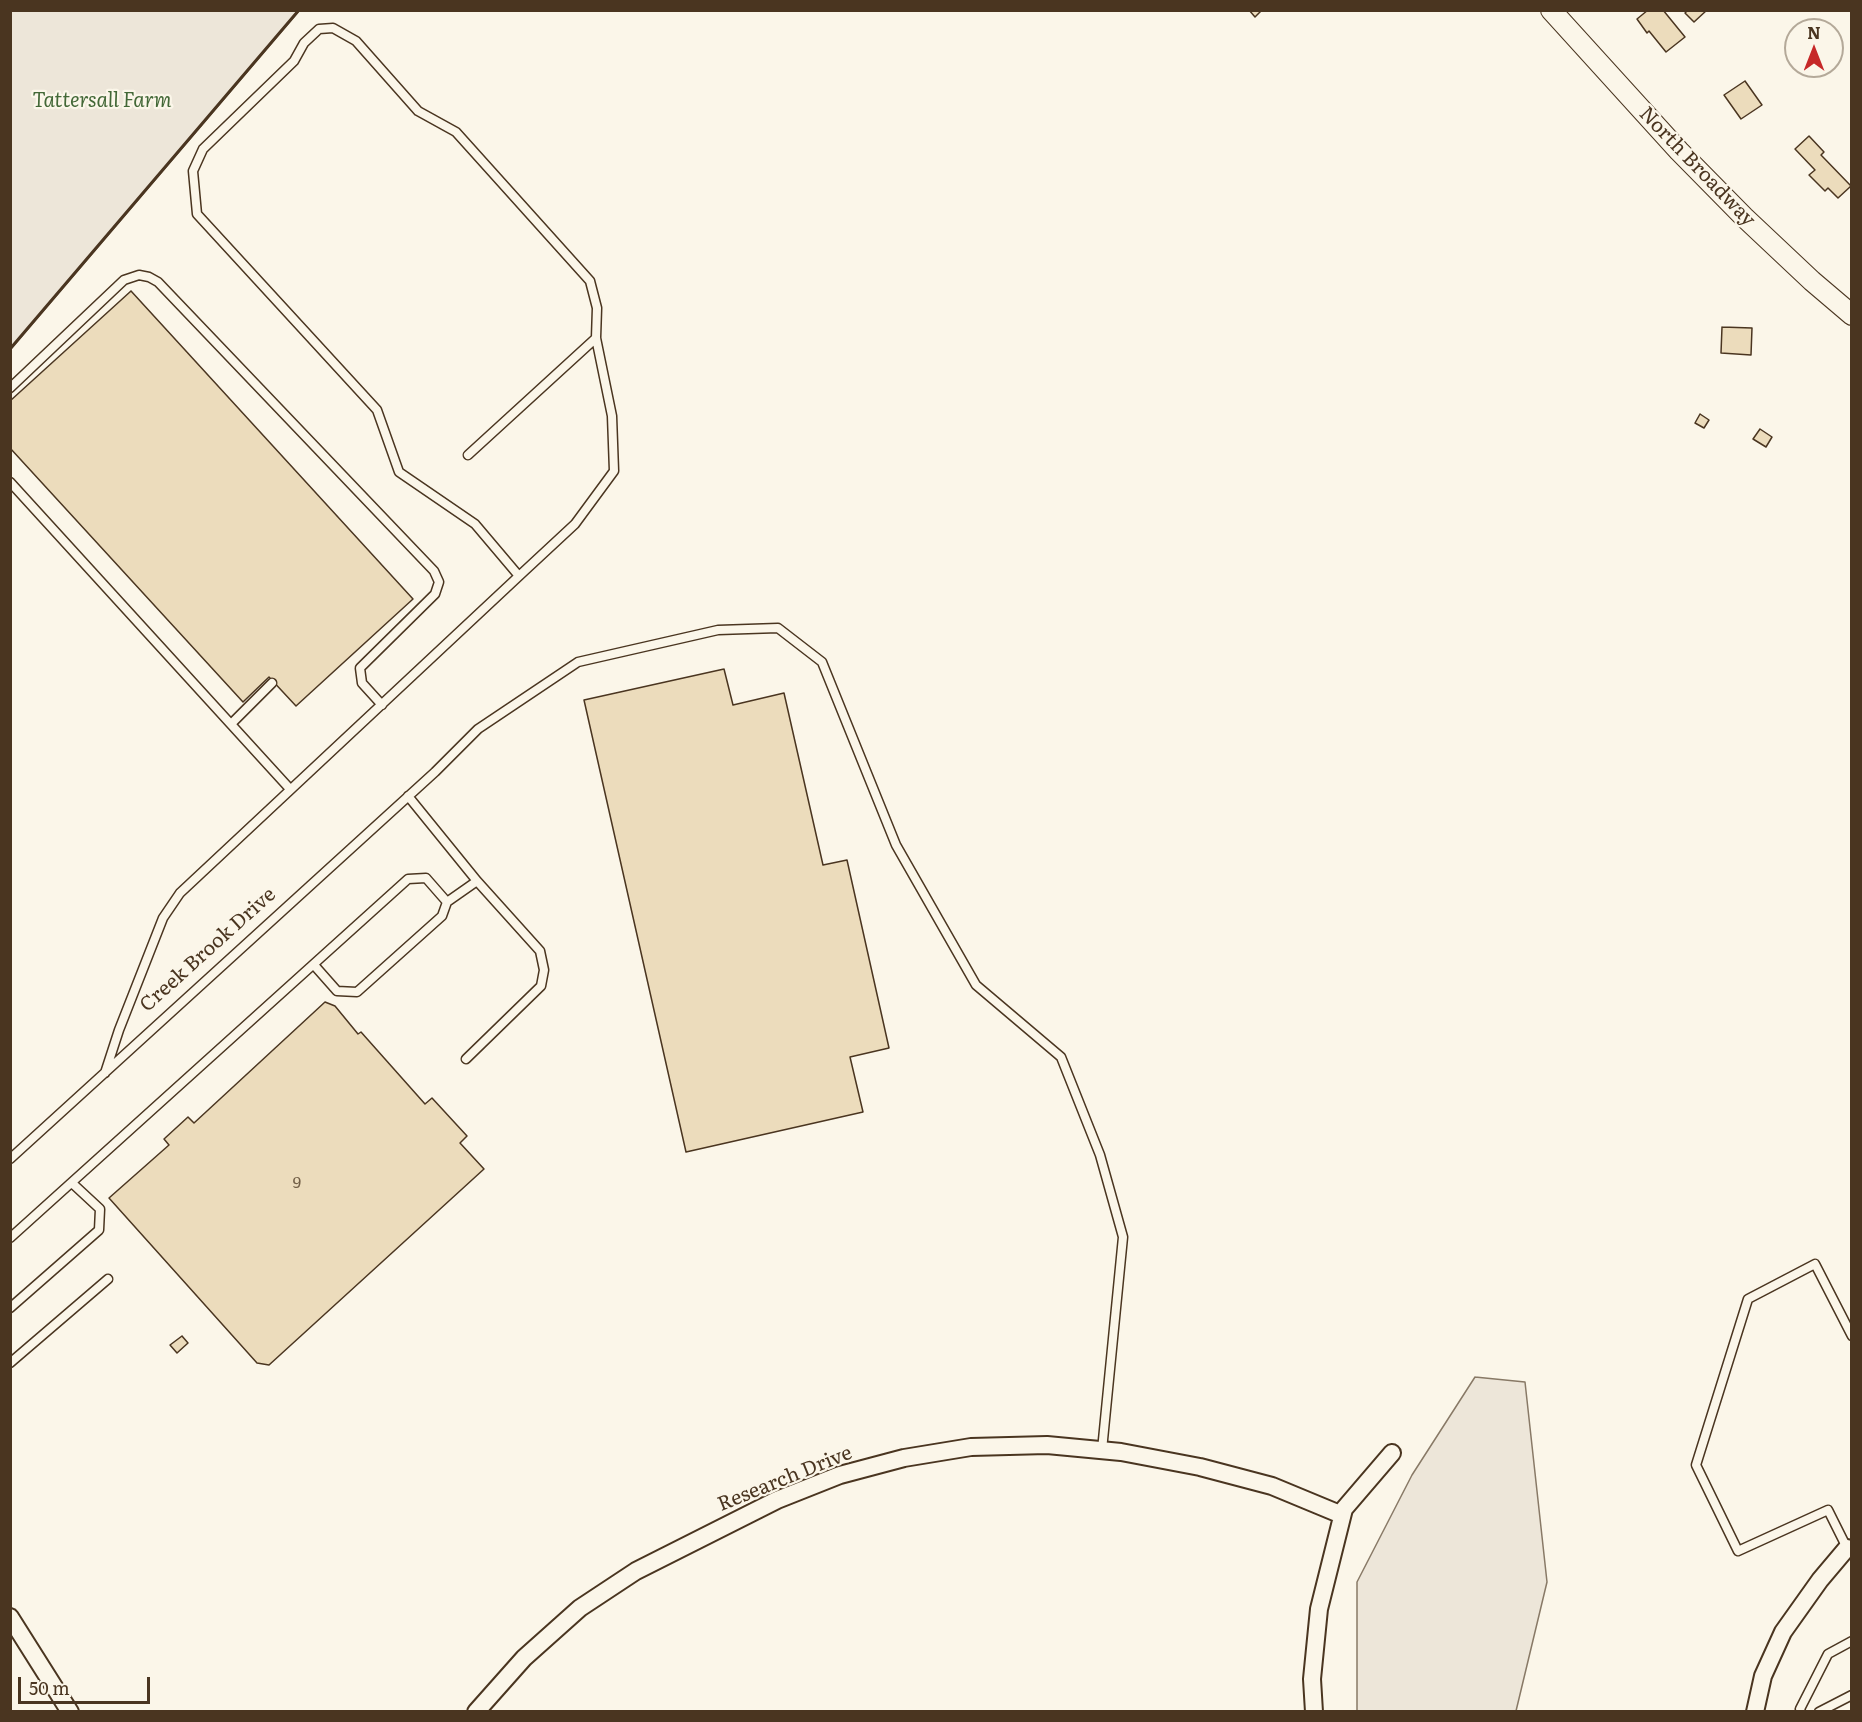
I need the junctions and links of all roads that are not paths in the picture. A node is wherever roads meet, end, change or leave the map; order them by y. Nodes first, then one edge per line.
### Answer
1 (1551, 10) edge
2 (1851, 315) edge
3 (596, 338) junction
4 (10, 388) edge
5 (468, 455) dead end
6 (10, 482) edge
7 (519, 576) junction
8 (273, 684) dead end
9 (382, 705) junction
10 (231, 724) junction
11 (290, 789) junction
12 (408, 796) junction
13 (477, 880) junction
14 (447, 902) junction
15 (314, 964) junction
16 (465, 1059) dead end
17 (105, 1073) junction
18 (10, 1159) edge
19 (72, 1183) junction
20 (10, 1238) edge
21 (108, 1279) dead end
22 (10, 1308) edge
23 (1851, 1336) edge
24 (10, 1363) edge
25 (1102, 1450) junction
26 (1392, 1453) dead end
27 (1342, 1515) junction
28 (1850, 1550) edge
29 (10, 1617) edge
30 (1851, 1641) edge
31 (1851, 1695) edge
32 (70, 1712) edge
33 (476, 1712) edge
34 (1314, 1712) edge
35 (1755, 1712) edge
36 (1801, 1712) edge
37 (1819, 1712) edge

1 - 2 street, North Broadway
3 - 5 lane
3 - 7 lane
3 - 7 lane
4 - 9 lane
6 - 10 lane
7 - 9 lane
8 - 10 lane
9 - 11 lane
10 - 11 lane
11 - 17 lane
12 - 13 lane
12 - 17 lane, Creek Brook Drive
12 - 25 lane, Creek Brook Drive
13 - 14 lane
13 - 16 lane
14 - 15 lane
14 - 15 lane
15 - 19 lane
17 - 18 lane, Creek Brook Drive
19 - 20 lane
19 - 22 lane
21 - 24 lane
23 - 28 lane
25 - 27 street, Research Drive
25 - 33 street, Research Drive
26 - 27 street
27 - 34 street
28 - 35 street
29 - 32 street
30 - 36 lane
31 - 37 lane

